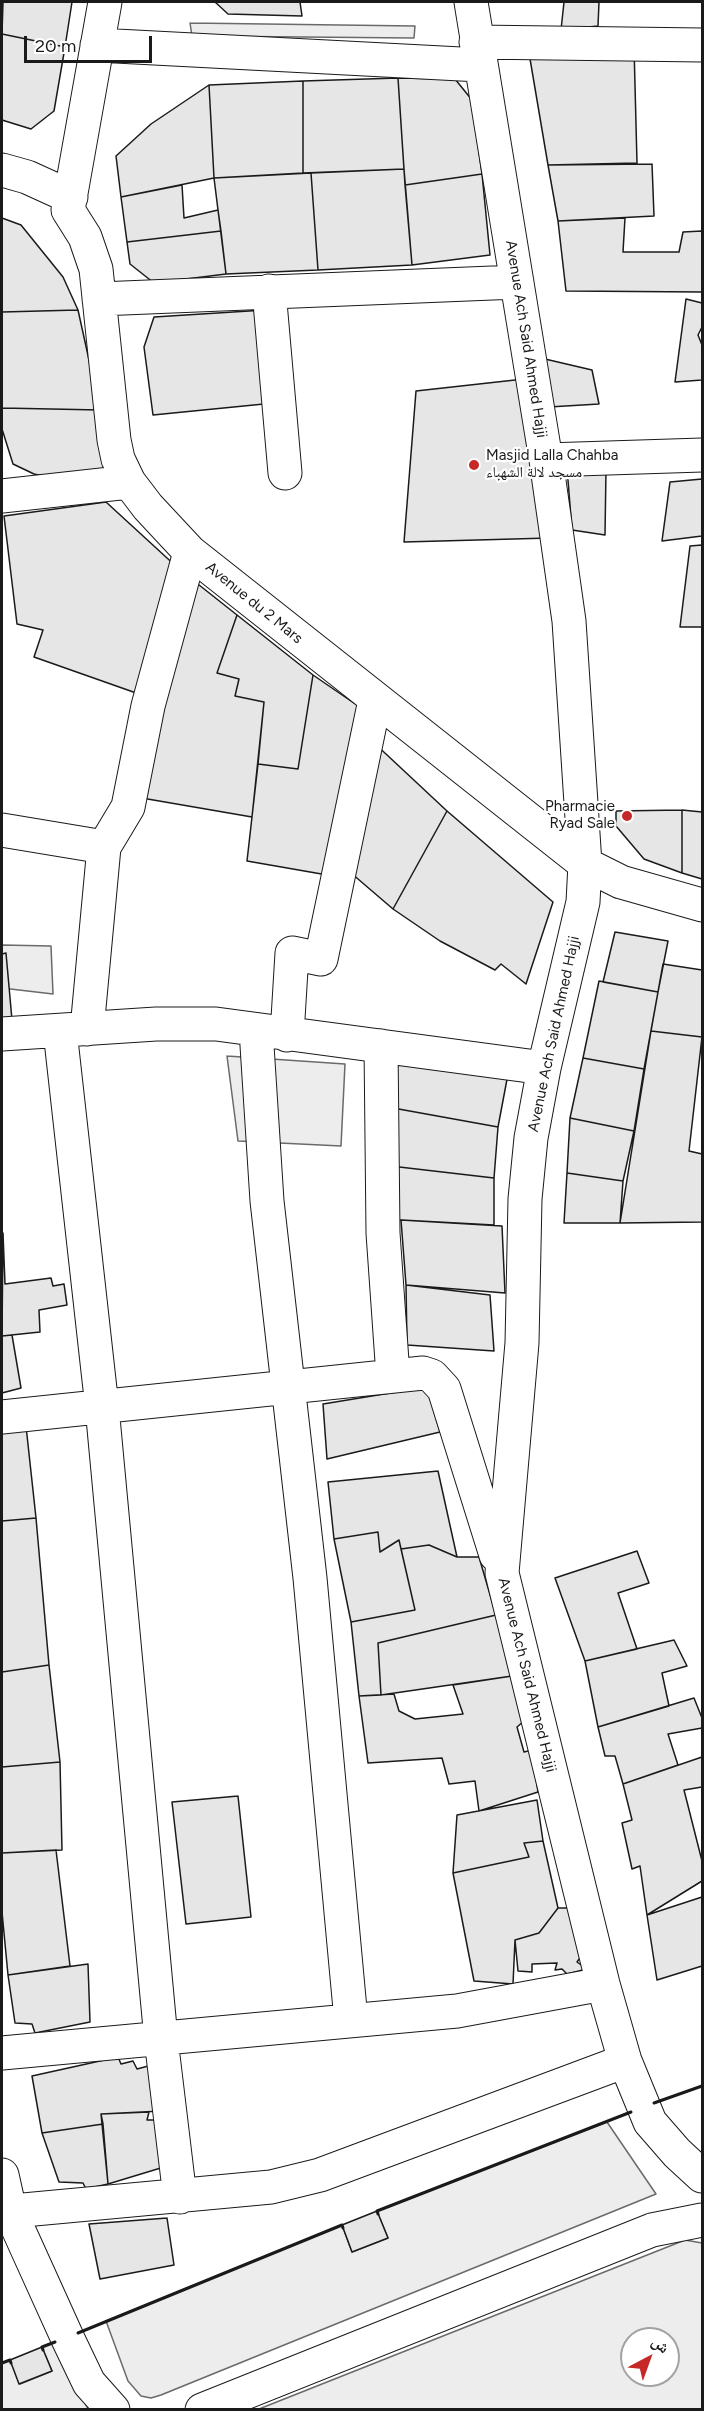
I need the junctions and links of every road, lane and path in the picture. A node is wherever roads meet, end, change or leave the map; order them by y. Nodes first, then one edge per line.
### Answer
1 (105, 2) edge
2 (471, 2) edge
3 (97, 45) junction
4 (702, 45) edge
5 (478, 53) junction
6 (2, 170) edge
7 (71, 197) junction
8 (517, 282) junction
9 (269, 291) junction
10 (99, 299) junction
11 (702, 455) edge
12 (546, 460) junction
13 (285, 472) dead end
14 (129, 482) junction
15 (2, 496) edge
16 (190, 552) junction
17 (375, 700) junction
18 (2, 830) edge
19 (104, 847) junction
20 (585, 864) junction
21 (702, 905) edge
22 (74, 1030) junction
23 (272, 1033) junction
24 (2, 1034) edge
25 (381, 1046) junction
26 (544, 1068) junction
27 (393, 1376) junction
28 (288, 1389) junction
29 (102, 1407) junction
30 (2, 1417) edge
31 (502, 1573) junction
32 (603, 1984) junction
33 (351, 2019) junction
34 (161, 2039) junction
35 (2, 2053) edge
36 (625, 2061) junction
37 (2, 2175) edge
38 (702, 2176) edge
39 (180, 2197) junction
40 (6, 2212) edge
41 (702, 2220) edge
42 (113, 2409) edge
43 (202, 2409) edge

1 - 3 street
2 - 5 street, Avenue Ach Said Ahmed Hajji
3 - 5 street
3 - 7 street
4 - 5 street
5 - 8 street, Avenue Ach Said Ahmed Hajji
6 - 7 street
7 - 10 street, Avenue du 2 Mars
8 - 9 street
8 - 12 street, Avenue Ach Said Ahmed Hajji
9 - 10 street
9 - 13 street
10 - 14 street, Avenue du 2 Mars
11 - 12 street
12 - 20 street, Avenue Ach Said Ahmed Hajji
14 - 15 street
14 - 16 street, Avenue du 2 Mars
16 - 17 street, Avenue du 2 Mars
16 - 19 street
17 - 20 street, Avenue du 2 Mars
17 - 23 street
18 - 19 street
19 - 22 street
20 - 21 street, Avenue du 2 Mars
20 - 26 street, Avenue Ach Said Ahmed Hajji
22 - 23 street
22 - 24 street
22 - 29 street
23 - 25 street
23 - 28 street
25 - 26 street
25 - 27 street
26 - 31 street, Avenue Ach Said Ahmed Hajji
27 - 28 street
27 - 31 street
28 - 29 street
28 - 33 street
29 - 30 street
29 - 34 street
31 - 32 street, Avenue Ach Said Ahmed Hajji
32 - 33 street
32 - 36 street, Avenue Ach Said Ahmed Hajji
33 - 34 street
34 - 35 street
34 - 39 street
36 - 38 street, Avenue Ach Said Ahmed Hajji
36 - 39 street
37 - 40 street
39 - 40 street
40 - 42 street
41 - 43 street

